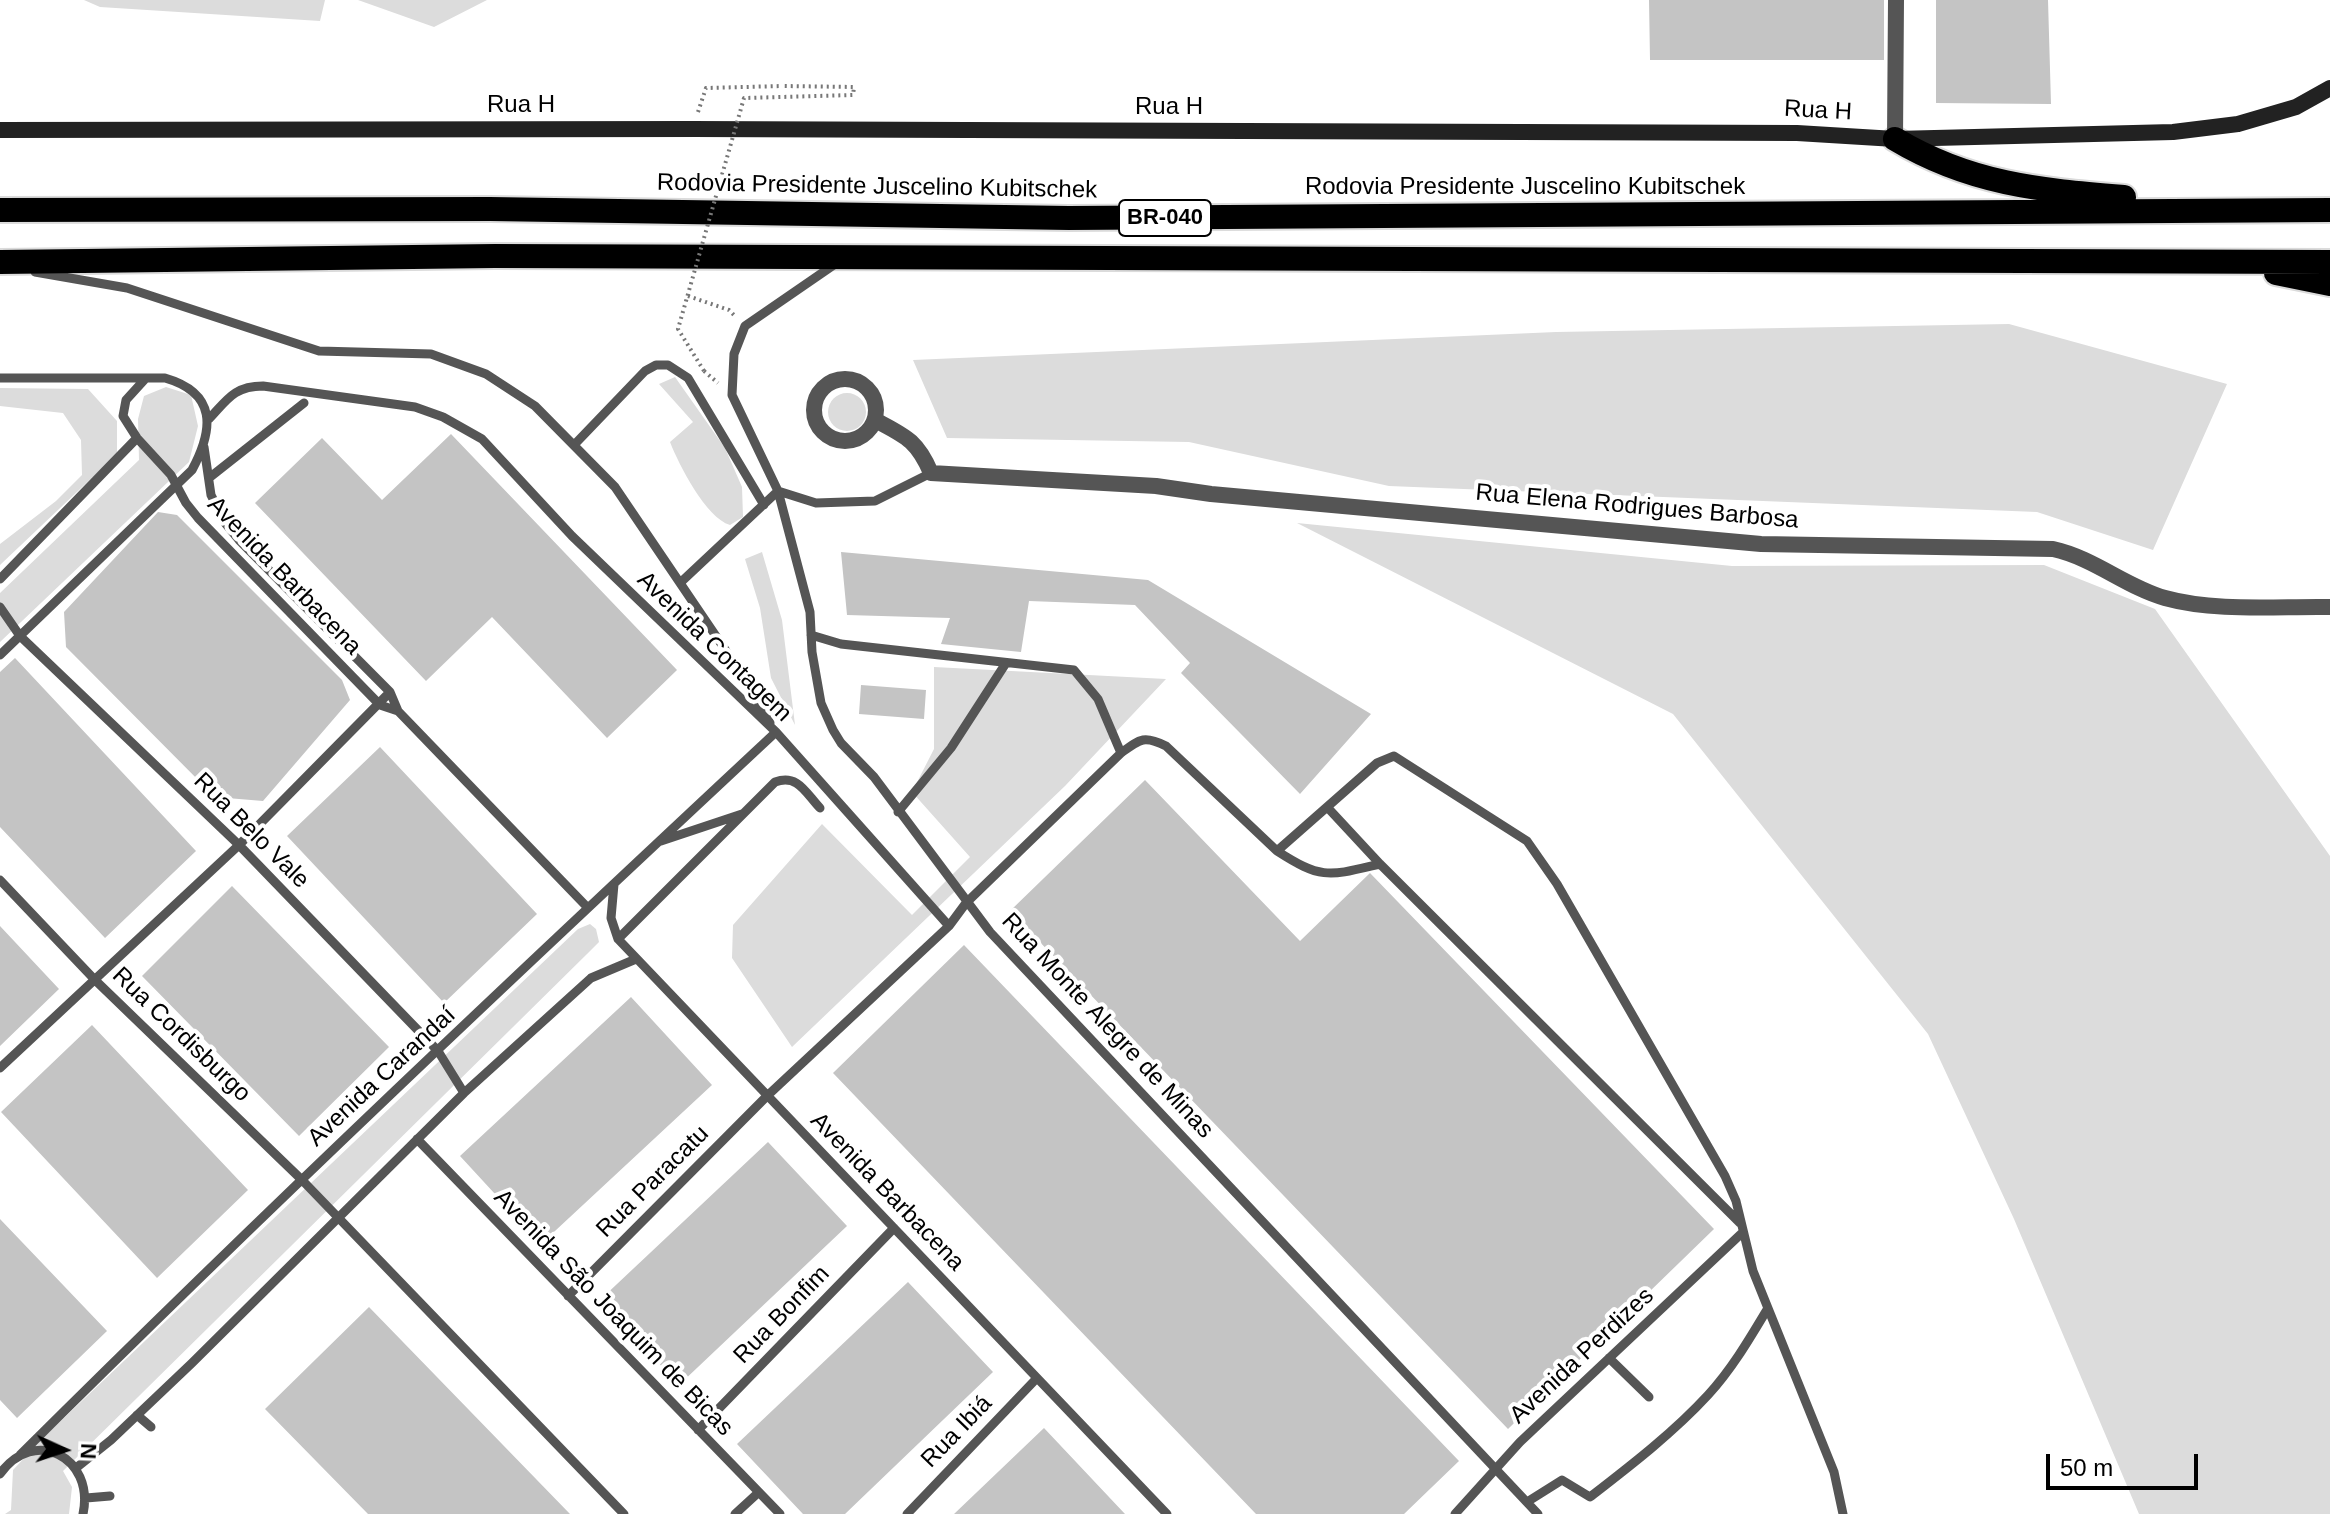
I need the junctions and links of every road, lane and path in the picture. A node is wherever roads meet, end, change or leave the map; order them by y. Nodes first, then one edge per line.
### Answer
1 (1896, 0) edge
2 (2330, 88) edge
3 (692, 129) junction
4 (0, 130) edge
5 (1895, 139) junction
6 (0, 210) edge
7 (2218, 210) junction
8 (2330, 210) edge
9 (844, 258) junction
10 (2330, 262) edge
11 (2222, 263) junction
12 (0, 264) edge
13 (2330, 284) edge
14 (688, 296) junction
15 (729, 310) dead end
16 (704, 371) dead end
17 (0, 378) edge
18 (146, 378) junction
19 (304, 403) dead end
20 (209, 419) junction
21 (875, 420) dead end
22 (137, 438) junction
23 (574, 445) junction
24 (204, 447) junction
25 (931, 473) junction
26 (209, 478) junction
27 (176, 485) junction
28 (778, 491) junction
29 (764, 505) junction
30 (0, 579) edge
31 (680, 583) junction
32 (0, 607) edge
33 (2330, 607) edge
34 (811, 635) junction
35 (20, 636) junction
36 (0, 655) edge
37 (1006, 663) junction
38 (390, 692) junction
39 (380, 705) junction
40 (398, 711) junction
41 (776, 732) junction
42 (1121, 753) junction
43 (820, 808) dead end
44 (1328, 808) junction
45 (898, 812) junction
46 (745, 813) junction
47 (659, 842) junction
48 (239, 845) junction
49 (1277, 851) junction
50 (1380, 864) junction
51 (0, 880) edge
52 (614, 884) junction
53 (966, 903) junction
54 (588, 908) junction
55 (949, 926) junction
56 (618, 939) junction
57 (636, 959) junction
58 (95, 980) junction
59 (438, 1051) junction
60 (0, 1068) edge
61 (464, 1093) junction
62 (767, 1096) junction
63 (417, 1139) junction
64 (302, 1180) junction
65 (337, 1217) junction
66 (894, 1228) junction
67 (1741, 1229) junction
68 (568, 1296) junction
69 (1768, 1308) junction
70 (1609, 1358) junction
71 (1037, 1378) junction
72 (1649, 1397) dead end
73 (137, 1415) junction
74 (151, 1427) dead end
75 (698, 1430) junction
76 (20, 1455) junction
77 (4, 1460) edge
78 (76, 1468) junction
79 (1496, 1469) junction
80 (0, 1474) edge
81 (759, 1492) junction
82 (110, 1496) dead end
83 (86, 1498) junction
84 (1527, 1502) junction
85 (83, 1514) edge
86 (624, 1514) edge
87 (735, 1514) edge
88 (780, 1514) edge
89 (907, 1514) edge
90 (1167, 1514) edge
91 (1455, 1514) edge
92 (1538, 1514) edge
93 (1843, 1514) edge

1 - 5 street
2 - 5 main road, Rua H
3 - 4 main road, Rua H
3 - 5 main road, Rua H
3 - 14 path, bridge
5 - 7 highway
6 - 7 highway, Rodovia Presidente Juscelino Kubitschek / BR-040
7 - 8 highway, Rodovia Presidente Juscelino Kubitschek / BR-040
9 - 11 highway, BR-040
9 - 12 highway, BR-040
9 - 28 lane
10 - 11 highway, BR-040
11 - 13 highway
12 - 23 lane
14 - 15 path
14 - 16 path, bridge
17 - 18 lane
18 - 20 lane
18 - 22 lane, Avenida Barbacena
19 - 26 lane
20 - 24 lane
20 - 41 lane, Avenida Contagem
21 - 25 street
22 - 27 lane, Avenida Barbacena
22 - 30 lane
23 - 29 lane
23 - 31 lane
24 - 26 lane
24 - 27 lane
25 - 28 lane, Rua Elena Rodrigues Barbosa
25 - 33 street, Rua Elena Rodrigues Barbosa
26 - 38 lane, Avenida Barbacena
27 - 35 lane
27 - 39 lane, Avenida Barbacena
28 - 29 lane
28 - 34 lane, Rua Monte Alegre de Minas
29 - 31 lane
31 - 41 lane
32 - 35 lane, Rua Belo Vale
34 - 37 lane
34 - 45 lane, Rua Monte Alegre de Minas
35 - 36 lane
35 - 48 lane, Rua Belo Vale
37 - 42 lane
37 - 45 lane
38 - 39 lane
38 - 40 lane, Avenida Barbacena
39 - 40 lane, Avenida Barbacena
39 - 48 lane
40 - 54 lane, Avenida Barbacena
41 - 47 lane, Avenida Carandaí
41 - 55 lane, Avenida Contagem
42 - 49 lane
42 - 53 lane
43 - 46 lane
44 - 49 lane
44 - 50 lane
44 - 67 lane
45 - 53 lane, Rua Monte Alegre de Minas
46 - 47 lane
46 - 56 lane
47 - 52 lane, Avenida Carandaí
48 - 58 lane
48 - 59 lane, Rua Belo Vale
49 - 50 lane
50 - 67 lane
51 - 58 lane, Rua Cordisburgo
52 - 54 lane, Avenida Carandaí
52 - 56 lane
53 - 55 lane
53 - 79 lane, Rua Monte Alegre de Minas
54 - 59 lane, Avenida Carandaí
55 - 62 lane, Rua Paracatu
56 - 57 lane, Avenida Barbacena
57 - 61 lane
57 - 62 lane, Avenida Barbacena
58 - 60 lane
58 - 64 lane, Rua Cordisburgo
59 - 61 lane, Rua Belo Vale
59 - 64 lane, Avenida Carandaí
61 - 63 lane
62 - 66 lane, Avenida Barbacena
62 - 68 lane, Rua Paracatu
63 - 65 lane
63 - 68 lane, Avenida São Joaquim de Bicas
64 - 65 lane, Rua Cordisburgo
64 - 76 lane, Avenida Carandaí
65 - 73 lane
65 - 86 lane
66 - 71 lane, Avenida Barbacena
66 - 75 lane, Rua Bonfim
67 - 69 lane
67 - 70 lane, Avenida Perdizes
68 - 75 lane, Avenida São Joaquim de Bicas
69 - 84 lane
69 - 93 lane
70 - 72 lane
70 - 79 lane, Avenida Perdizes
71 - 89 lane, Rua Ibiá
71 - 90 lane, Avenida Barbacena
73 - 74 lane
73 - 78 lane
75 - 81 lane, Avenida São Joaquim de Bicas
76 - 77 lane, Avenida Carandaí
76 - 78 lane
77 - 80 lane
78 - 83 lane
79 - 84 lane, Rua Monte Alegre de Minas
79 - 91 lane, Avenida Perdizes
81 - 87 lane
81 - 88 lane, Avenida São Joaquim de Bicas
82 - 83 lane
83 - 85 lane
84 - 92 lane, Rua Monte Alegre de Minas

